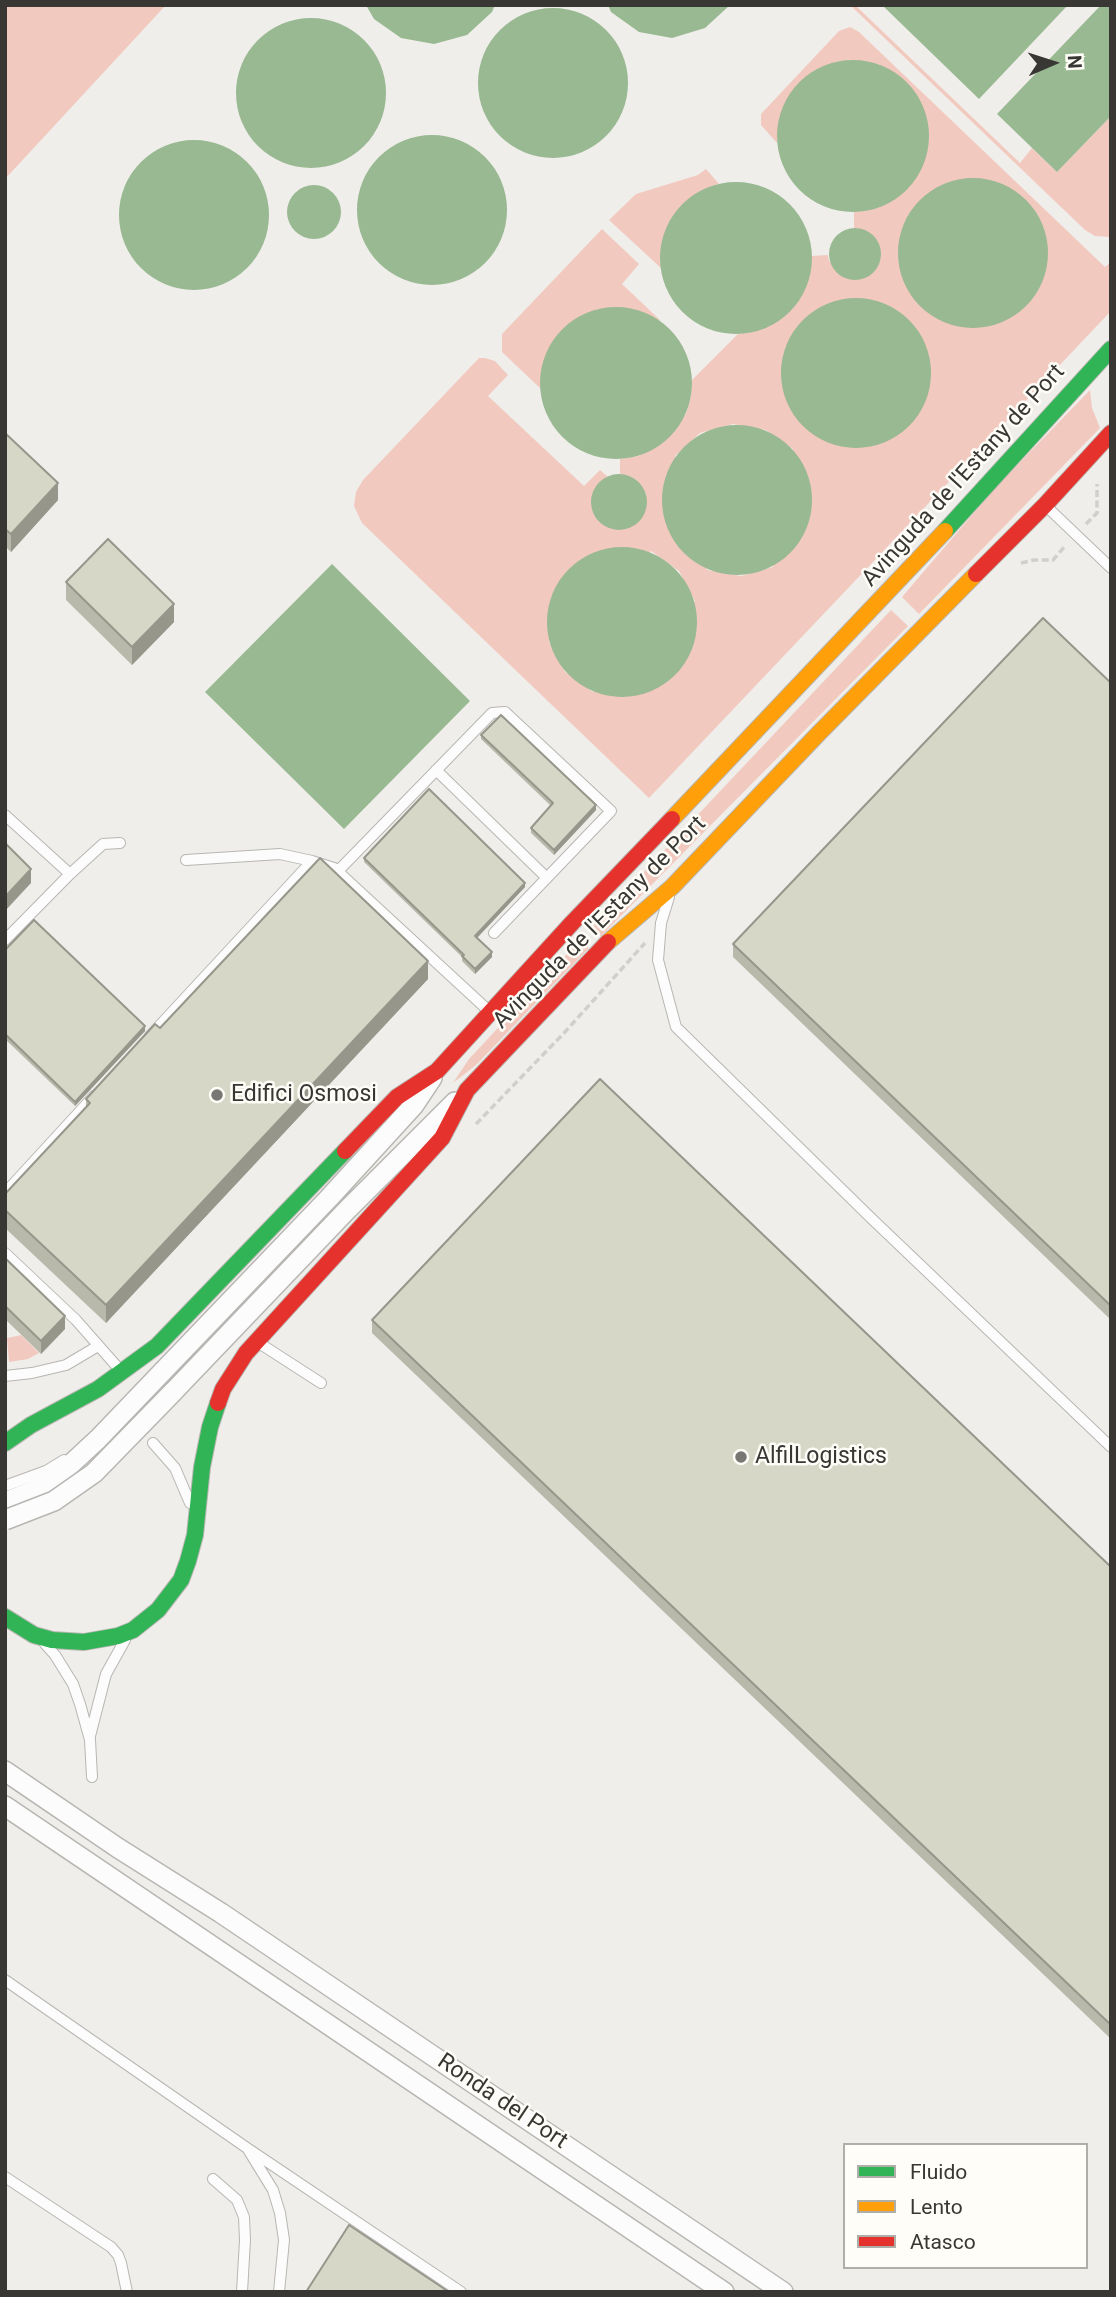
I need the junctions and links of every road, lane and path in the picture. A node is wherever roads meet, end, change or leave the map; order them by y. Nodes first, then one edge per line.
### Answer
1 (1111, 349) edge
2 (1111, 433) edge
3 (1045, 505) junction
4 (1111, 569) edge
5 (436, 770) junction
6 (5, 815) edge
7 (120, 842) dead end
8 (186, 860) dead end
9 (312, 861) junction
10 (338, 871) junction
11 (70, 874) junction
12 (547, 878) junction
13 (672, 887) junction
14 (494, 933) dead end
15 (5, 940) edge
16 (490, 1012) junction
17 (145, 1042) edge
18 (437, 1071) junction
19 (467, 1090) junction
20 (98, 1092) edge
21 (5, 1193) edge
22 (5, 1253) edge
23 (256, 1341) junction
24 (98, 1346) junction
25 (122, 1374) junction
26 (5, 1376) edge
27 (321, 1383) dead end
28 (31, 1425) junction
29 (5, 1432) edge
30 (97, 1439) junction
31 (5, 1443) edge
32 (153, 1443) dead end
33 (1111, 1447) edge
34 (5, 1486) edge
35 (5, 1502) edge
36 (5, 1520) edge
37 (195, 1535) junction
38 (5, 1617) edge
39 (133, 1630) junction
40 (34, 1635) junction
41 (90, 1740) junction
42 (5, 1771) edge
43 (92, 1777) dead end
44 (5, 1806) edge
45 (5, 1980) edge
46 (247, 2148) junction
47 (5, 2177) edge
48 (213, 2179) dead end
49 (127, 2292) edge
50 (242, 2292) edge
51 (279, 2292) edge
52 (461, 2292) edge
53 (724, 2292) edge
54 (783, 2292) edge

1 - 16 street, Avinguda de l'Estany de Port
2 - 3 street, Avinguda de l'Estany de Port
3 - 4 lane
3 - 13 street, Avinguda de l'Estany de Port
5 - 10 lane
5 - 12 lane
5 - 12 lane
6 - 11 lane
7 - 11 lane
8 - 9 lane
9 - 10 lane
9 - 17 lane
10 - 16 lane
11 - 15 lane
12 - 14 lane
13 - 19 street, Avinguda de l'Estany de Port
13 - 33 lane
16 - 18 street, Avinguda de l'Estany de Port
18 - 25 street, Avinguda de l'Estany de Port
18 - 30 street
19 - 23 street, Avinguda de l'Estany de Port
19 - 36 street, bridge
20 - 21 lane
22 - 24 lane
23 - 27 lane
23 - 37 street, Avinguda de l'Estany de Port
24 - 25 lane
24 - 26 lane
25 - 28 street, Avinguda de l'Estany de Port
28 - 29 lane
28 - 31 street, Avinguda de l'Estany de Port
30 - 34 lane
30 - 35 street
32 - 37 lane
37 - 39 street, Avinguda de l'Estany de Port
38 - 40 street, Avinguda de l'Estany de Port
39 - 40 street, Avinguda de l'Estany de Port
39 - 41 lane
40 - 41 lane
41 - 43 lane
42 - 54 street, Ronda del Port
44 - 53 street
45 - 46 lane
46 - 51 lane
46 - 52 lane
47 - 49 lane
48 - 50 lane

